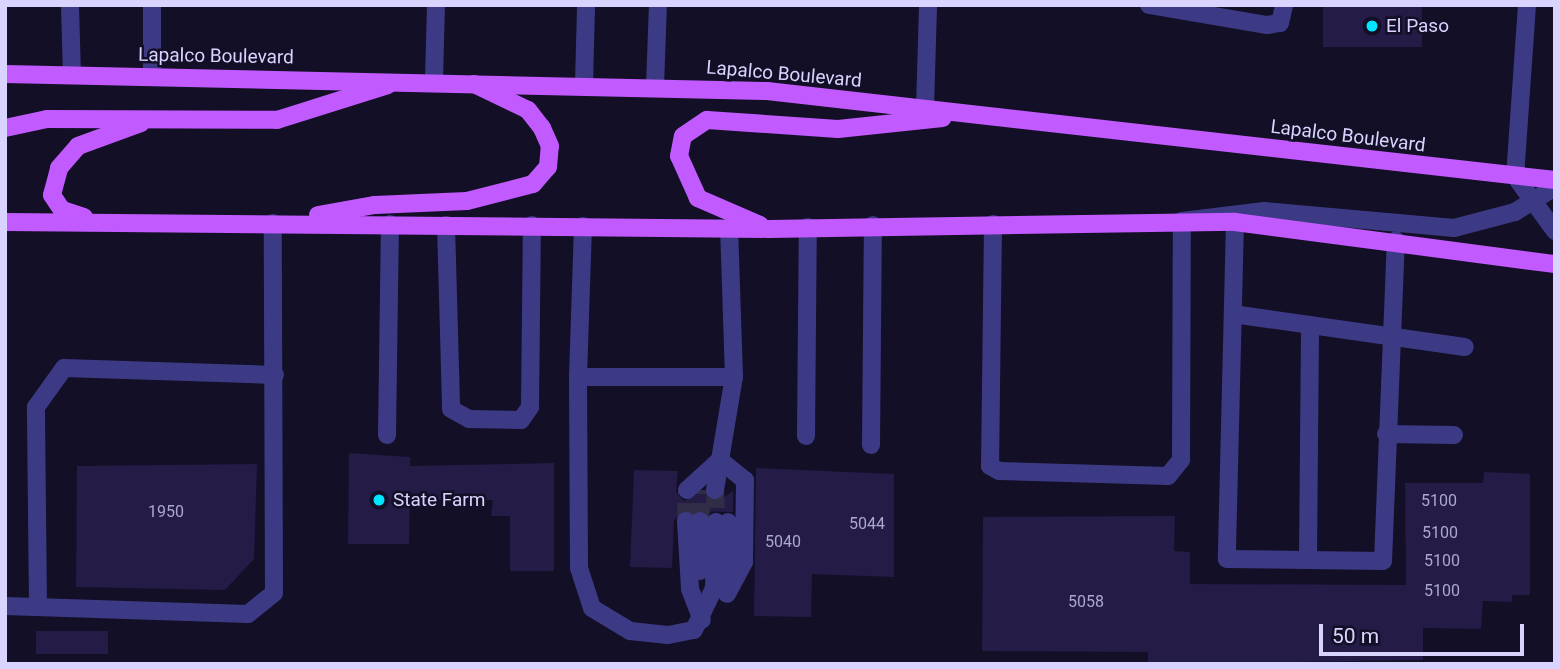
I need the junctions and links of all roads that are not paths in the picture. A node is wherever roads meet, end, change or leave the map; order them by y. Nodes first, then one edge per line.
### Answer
1 (70, 5) edge
2 (152, 5) edge
3 (436, 5) edge
4 (586, 5) edge
5 (658, 5) edge
6 (928, 5) edge
7 (1149, 5) edge
8 (1284, 5) edge
9 (1527, 5) edge
10 (5, 74) edge
11 (72, 75) junction
12 (152, 76) junction
13 (405, 79) junction
14 (435, 80) junction
15 (465, 80) junction
16 (584, 84) junction
17 (655, 86) junction
18 (925, 108) junction
19 (977, 114) junction
20 (154, 118) junction
21 (5, 128) edge
22 (1515, 176) junction
23 (1555, 180) edge
24 (1555, 187) edge
25 (1532, 201) junction
26 (95, 221) junction
27 (1182, 221) junction
28 (5, 222) edge
29 (1235, 222) junction
30 (273, 223) junction
31 (390, 224) junction
32 (993, 224) junction
33 (446, 225) junction
34 (532, 225) junction
35 (873, 225) junction
36 (583, 226) junction
37 (808, 227) junction
38 (729, 228) junction
39 (769, 229) junction
40 (1555, 231) edge
41 (1396, 240) junction
42 (1555, 264) edge
43 (1233, 314) junction
44 (1310, 325) junction
45 (1389, 336) junction
46 (1465, 346) dead end
47 (578, 372) junction
48 (275, 375) junction
49 (734, 377) junction
50 (1386, 434) junction
51 (1454, 435) dead end
52 (387, 436) dead end
53 (806, 436) dead end
54 (871, 445) dead end
55 (720, 460) junction
56 (708, 522) junction
57 (1308, 560) junction
58 (727, 594) junction
59 (5, 606) edge
60 (38, 607) junction
61 (702, 620) junction

1 - 11 lane
2 - 12 lane
3 - 14 lane
4 - 16 lane
5 - 17 lane
6 - 18 lane
7 - 8 lane
9 - 22 lane
10 - 11 main road, Lapalco Boulevard
11 - 12 main road, Lapalco Boulevard
12 - 13 main road, Lapalco Boulevard
13 - 14 main road, Lapalco Boulevard
13 - 20 main road
14 - 15 main road, Lapalco Boulevard
15 - 16 main road, Lapalco Boulevard
15 - 30 main road
16 - 17 main road, Lapalco Boulevard
17 - 18 main road, Lapalco Boulevard
18 - 19 main road, Lapalco Boulevard
19 - 22 main road, Lapalco Boulevard
19 - 39 main road
20 - 21 main road
20 - 26 main road
22 - 23 main road, Lapalco Boulevard
22 - 25 lane
24 - 25 lane
25 - 27 lane
25 - 40 lane
26 - 28 main road
26 - 30 main road
27 - 29 main road
27 - 32 main road
27 - 32 lane
29 - 41 main road
29 - 43 lane
30 - 31 main road
30 - 48 lane
31 - 33 main road
31 - 52 lane
32 - 35 main road
33 - 34 main road
33 - 34 lane
34 - 36 main road
35 - 37 main road
35 - 54 lane
36 - 38 main road
36 - 47 lane
37 - 39 main road
37 - 53 lane
38 - 39 main road
38 - 49 lane
41 - 42 main road
41 - 45 lane
43 - 44 lane
43 - 57 lane
44 - 45 lane
44 - 57 lane
45 - 46 lane
45 - 50 lane
47 - 49 lane
47 - 61 lane
48 - 60 lane
48 - 60 lane
49 - 55 lane
50 - 51 lane
50 - 57 lane
55 - 55 lane
55 - 58 lane
56 - 58 lane
56 - 61 lane
56 - 61 lane
58 - 61 lane
59 - 60 lane

